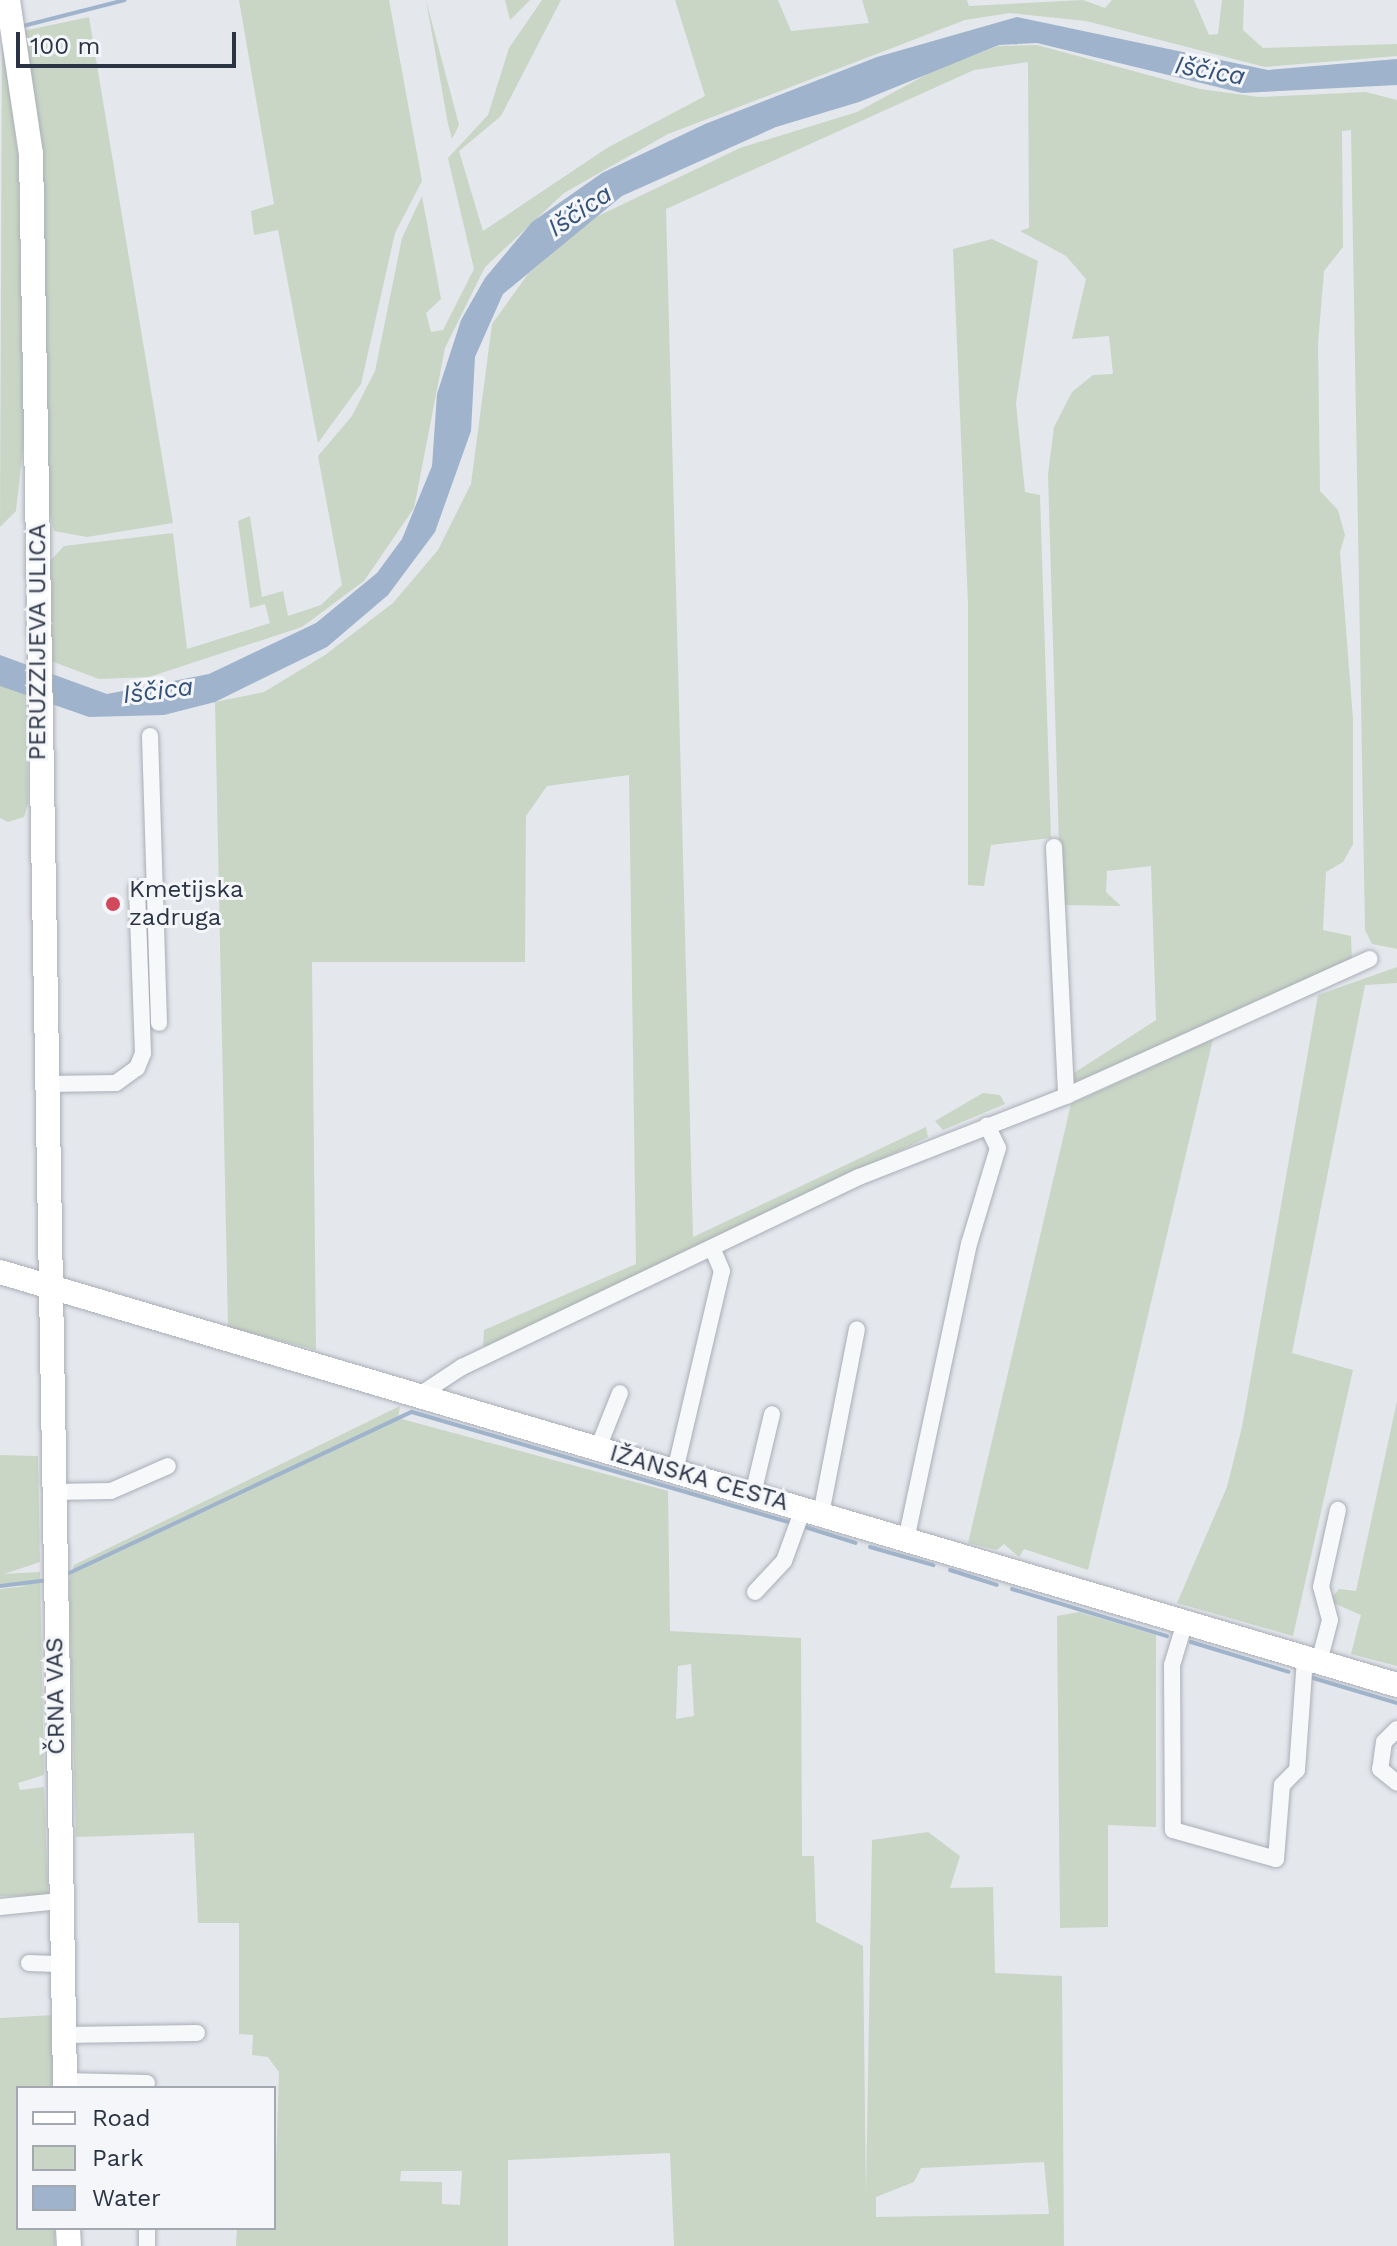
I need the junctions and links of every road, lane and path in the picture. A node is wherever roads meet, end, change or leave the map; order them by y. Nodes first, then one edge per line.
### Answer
1 (9, 5) edge
2 (150, 736) dead end
3 (1054, 847) dead end
4 (137, 888) dead end
5 (1370, 959) dead end
6 (159, 1023) dead end
7 (47, 1084) junction
8 (1066, 1096) junction
9 (987, 1125) junction
10 (713, 1250) junction
11 (0, 1272) edge
12 (54, 1286) junction
13 (857, 1329) dead end
14 (620, 1393) dead end
15 (418, 1396) junction
16 (772, 1414) dead end
17 (598, 1448) junction
18 (168, 1466) dead end
19 (675, 1471) junction
20 (53, 1492) junction
21 (753, 1494) junction
22 (1338, 1510) dead end
23 (812, 1512) junction
24 (906, 1540) junction
25 (755, 1592) dead end
26 (1185, 1622) junction
27 (1312, 1660) junction
28 (1397, 1685) edge
29 (1397, 1729) edge
30 (1397, 1783) edge
31 (60, 1901) junction
32 (0, 1907) edge
33 (29, 1963) dead end
34 (62, 1964) junction
35 (197, 2033) dead end
36 (64, 2035) junction
37 (147, 2083) dead end
38 (64, 2084) edge

1 - 7 street, PERUZZIJEVA ULICA
2 - 6 street
3 - 8 street
4 - 7 street
5 - 8 street
7 - 12 street, PERUZZIJEVA ULICA
8 - 9 street
9 - 10 street
9 - 24 street
10 - 15 street
10 - 19 street
11 - 12 street, IŽANSKA CESTA
12 - 15 street, IŽANSKA CESTA
12 - 20 street, ČRNA VAS
13 - 23 street
14 - 17 street
15 - 17 street, IŽANSKA CESTA
16 - 21 street
17 - 19 street, IŽANSKA CESTA
18 - 20 street
19 - 21 street, IŽANSKA CESTA
20 - 31 street, ČRNA VAS
21 - 23 street, IŽANSKA CESTA
22 - 27 street
23 - 24 street, IŽANSKA CESTA
23 - 25 street
24 - 26 street, IŽANSKA CESTA
26 - 27 street, IŽANSKA CESTA
26 - 27 street
27 - 28 street, IŽANSKA CESTA
29 - 30 street
31 - 32 street
31 - 34 street, ČRNA VAS
33 - 34 street
34 - 36 street, ČRNA VAS
35 - 36 street
36 - 38 street, ČRNA VAS
37 - 38 street, ČRNA VAS

